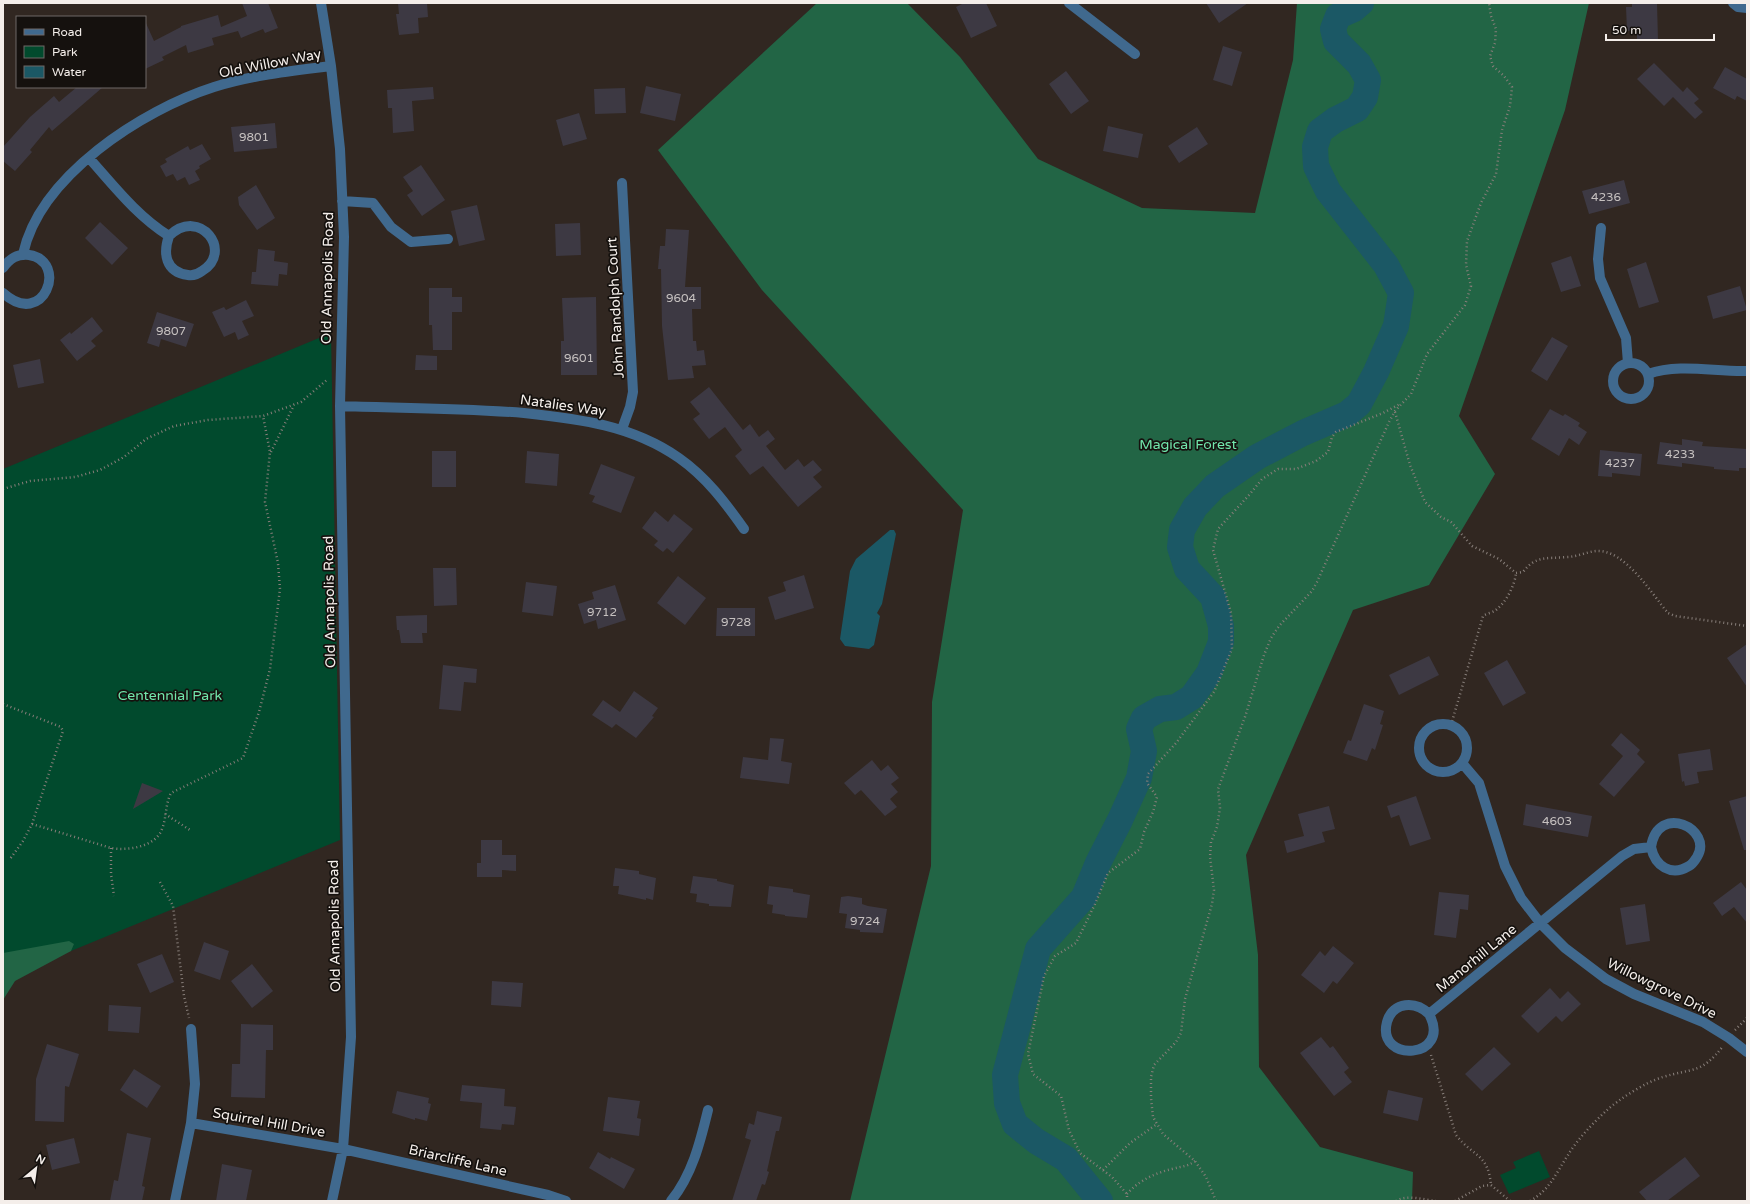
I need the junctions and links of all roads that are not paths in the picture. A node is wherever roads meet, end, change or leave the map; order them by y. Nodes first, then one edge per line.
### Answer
1 (321, 3) edge
2 (1069, 3) edge
3 (1733, 3) edge
4 (1747, 8) edge
5 (1135, 54) dead end
6 (331, 66) junction
7 (89, 158) junction
8 (622, 183) dead end
9 (342, 201) junction
10 (1601, 228) dead end
11 (169, 236) junction
12 (448, 239) dead end
13 (23, 254) junction
14 (3, 268) edge
15 (3, 293) edge
16 (1628, 363) junction
17 (1747, 371) edge
18 (1648, 374) junction
19 (340, 406) junction
20 (622, 429) junction
21 (744, 529) dead end
22 (1462, 763) junction
23 (1651, 847) junction
24 (1541, 924) junction
25 (1429, 1014) junction
26 (191, 1029) road end
27 (1747, 1052) edge
28 (708, 1110) dead end
29 (190, 1123) junction
30 (343, 1149) junction
31 (175, 1201) edge
32 (332, 1201) edge
33 (566, 1201) edge
34 (671, 1201) edge

1 - 6 street, Old Annapolis Road
2 - 5 street
3 - 4 street
6 - 7 street, Old Willow Way
6 - 9 street, Old Annapolis Road
7 - 11 street
7 - 13 street, Old Willow Way
8 - 20 street, John Randolph Court
9 - 12 street
9 - 19 street, Old Annapolis Road
10 - 16 street
11 - 11 street
13 - 14 street
13 - 15 street
16 - 18 street
16 - 18 street
17 - 18 street
19 - 20 street, Natalies Way
19 - 30 street, Old Annapolis Road
20 - 21 street, Natalies Way
22 - 22 street
22 - 24 street, Willowgrove Drive
23 - 23 street
23 - 24 street, Manorhill Lane
24 - 25 street, Manorhill Lane
24 - 27 street, Willowgrove Drive
25 - 25 street
26 - 29 street
28 - 34 street
29 - 30 street, Squirrel Hill Drive
29 - 31 street
30 - 32 street, Old Annapolis Road
30 - 33 street, Briarcliffe Lane

